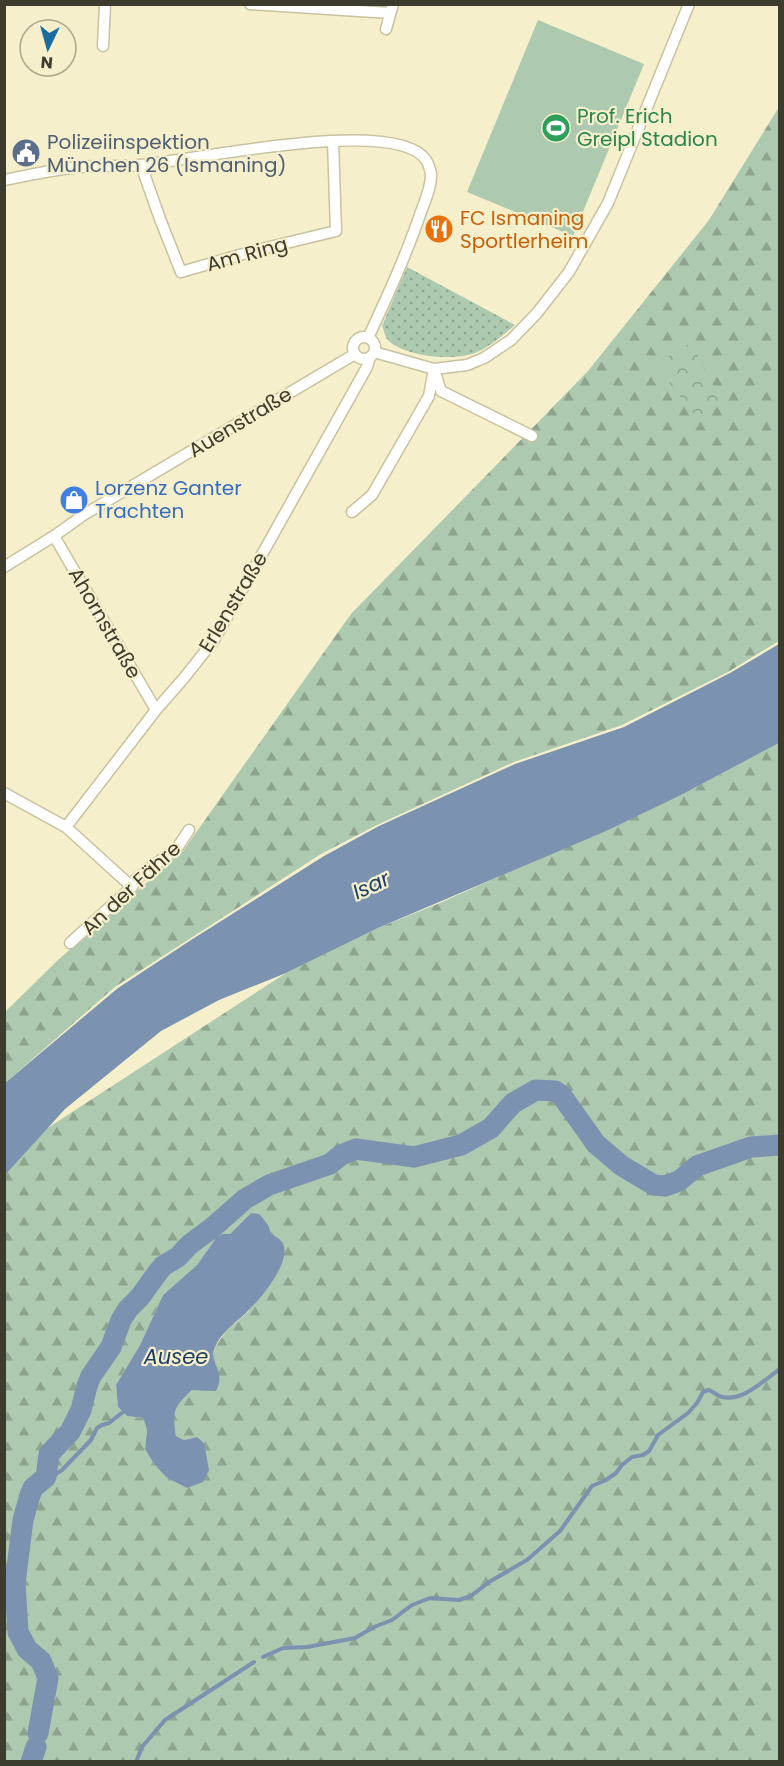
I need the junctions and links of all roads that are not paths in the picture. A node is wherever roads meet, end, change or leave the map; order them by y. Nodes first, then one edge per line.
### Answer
1 (105, 4) edge
2 (250, 4) edge
3 (689, 4) edge
4 (392, 9) edge
5 (386, 29) dead end
6 (103, 45) dead end
7 (333, 141) junction
8 (141, 165) junction
9 (4, 180) edge
10 (368, 338) junction
11 (355, 354) junction
12 (372, 355) junction
13 (434, 369) junction
14 (532, 436) dead end
15 (352, 512) dead end
16 (54, 536) junction
17 (4, 567) edge
18 (156, 710) junction
19 (4, 793) edge
20 (66, 827) junction
21 (189, 830) dead end
22 (132, 887) junction
23 (70, 944) dead end

1 - 6 street
2 - 4 street
3 - 13 street
4 - 5 street
7 - 8 street
7 - 8 street, Am Ring
7 - 10 street
8 - 9 street
10 - 11 street
10 - 12 street
11 - 12 street
11 - 16 street, Auenstraße
12 - 13 street
12 - 18 street, Erlenstraße
13 - 14 street
13 - 15 street
16 - 17 street, Auenstraße
16 - 18 street, Ahornstraße
18 - 20 street, Erlenstraße
19 - 20 street
20 - 22 street
21 - 22 street, An der Fähre
22 - 23 street, An der Fähre

